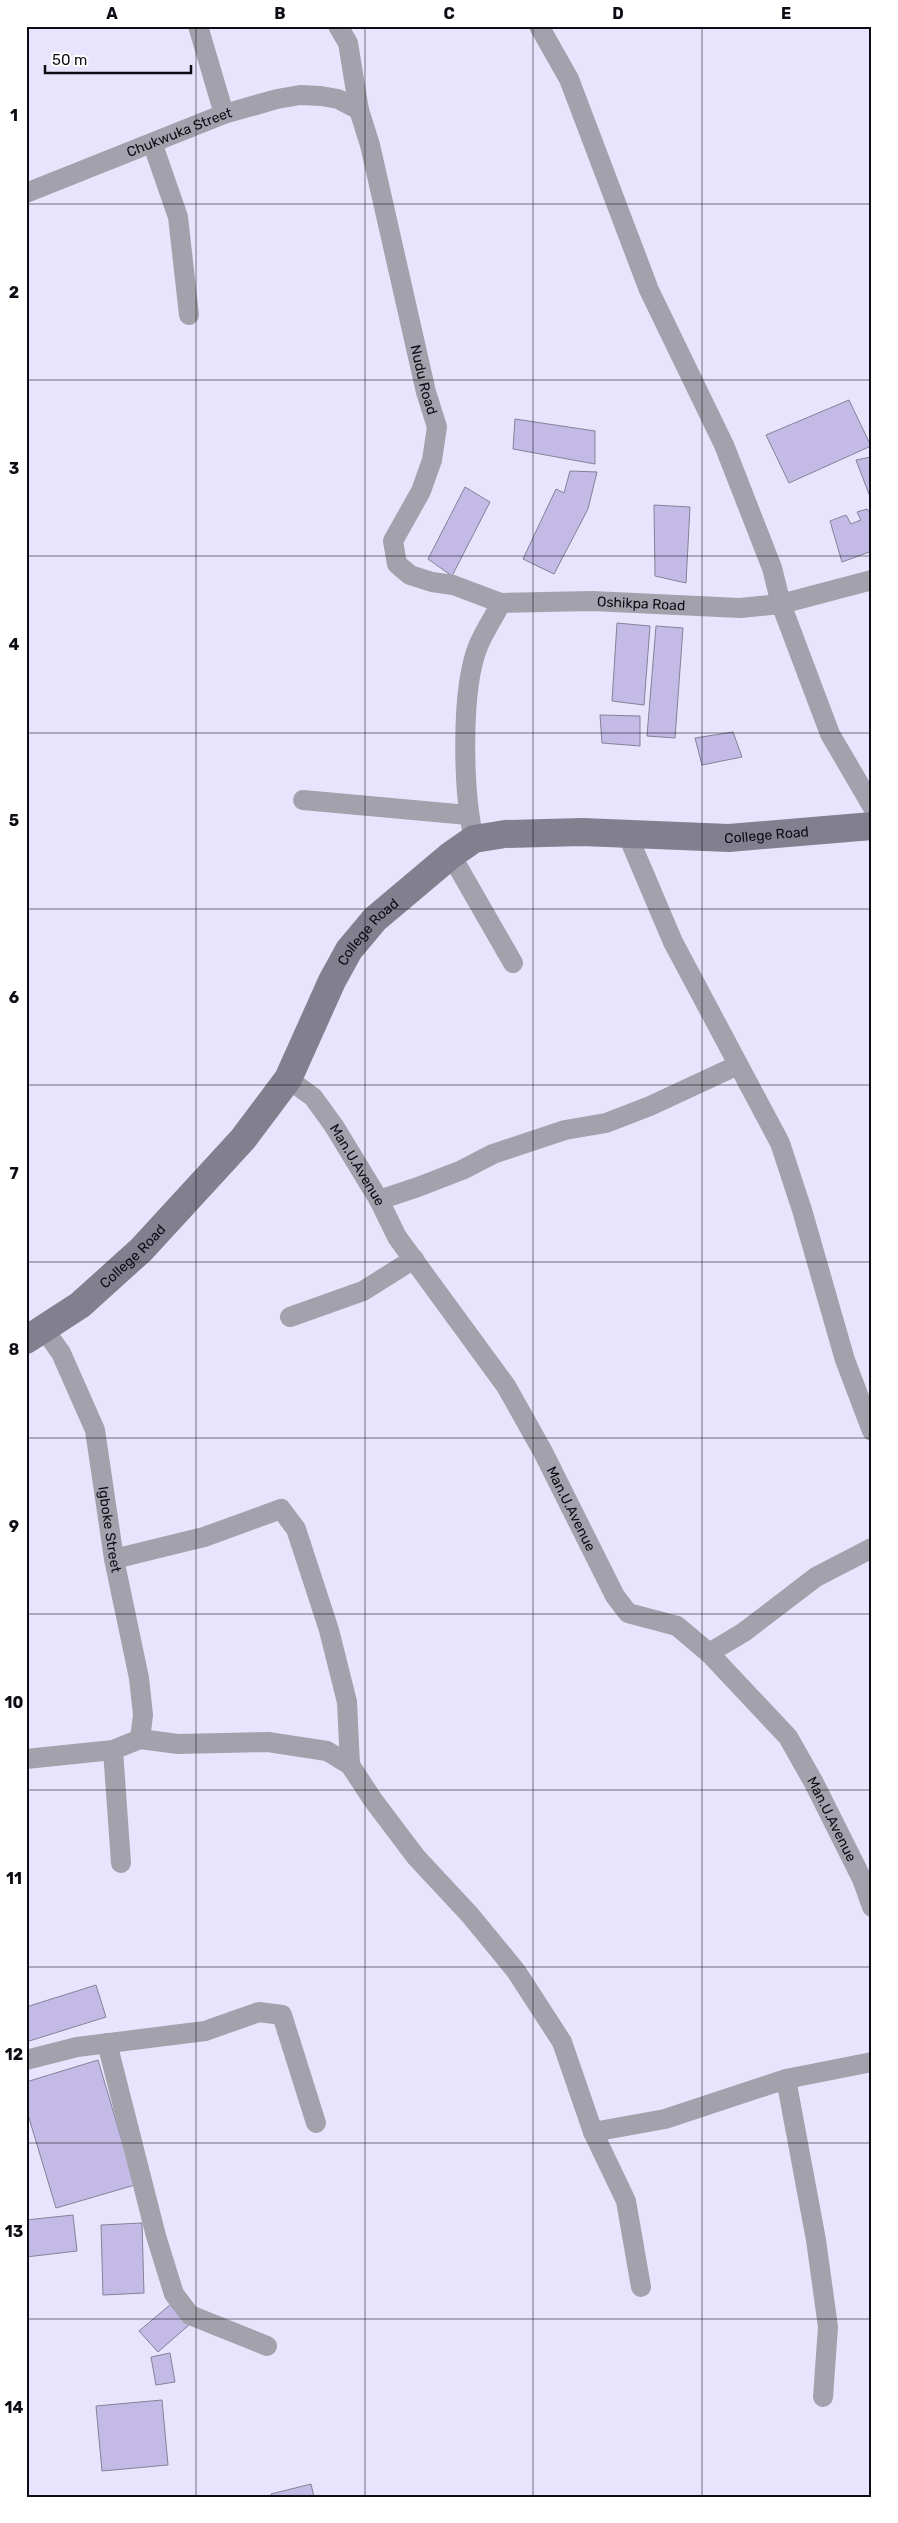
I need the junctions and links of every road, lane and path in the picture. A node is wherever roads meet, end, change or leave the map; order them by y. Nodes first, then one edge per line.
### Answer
1 (198, 26) edge
2 (338, 26) edge
3 (538, 26) edge
4 (358, 110) junction
5 (224, 114) junction
6 (152, 144) junction
7 (26, 193) edge
8 (189, 315) dead end
9 (872, 580) edge
10 (501, 603) junction
11 (781, 604) junction
12 (303, 800) dead end
13 (872, 806) edge
14 (872, 826) edge
15 (471, 827) junction
16 (628, 836) junction
17 (451, 855) junction
18 (513, 963) dead end
19 (738, 1065) junction
20 (288, 1080) junction
21 (379, 1200) junction
22 (414, 1259) junction
23 (290, 1317) dead end
24 (35, 1334) edge
25 (872, 1431) edge
26 (872, 1548) edge
27 (114, 1558) junction
28 (709, 1653) junction
29 (140, 1739) junction
30 (113, 1750) junction
31 (26, 1758) edge
32 (350, 1765) junction
33 (121, 1863) dead end
34 (872, 1907) edge
35 (107, 2043) junction
36 (26, 2060) edge
37 (872, 2062) edge
38 (786, 2079) junction
39 (316, 2123) dead end
40 (593, 2132) junction
41 (641, 2287) dead end
42 (267, 2346) dead end
43 (823, 2397) dead end

1 - 5 street
2 - 4 street, Nudu Road
3 - 11 street
4 - 5 street, Chukwuka Street
4 - 10 street, Nudu Road
5 - 6 street, Chukwuka Street
6 - 7 street, Chukwuka Street
6 - 8 street
9 - 11 street, Oshikpa Road
10 - 11 street, Oshikpa Road
10 - 15 street
11 - 13 street
12 - 15 street
14 - 16 main road, College Road
15 - 16 main road, College Road
15 - 17 main road, College Road
16 - 19 street
17 - 18 street
17 - 20 main road, College Road
19 - 21 street
19 - 25 street
20 - 21 street, Man.U.Avenue
20 - 24 main road, College Road
21 - 22 street, Man.U.Avenue
22 - 23 street
22 - 28 street, Man.U.Avenue
24 - 27 street, Igboke Street
26 - 28 street
27 - 29 street, Igboke Street
27 - 32 street
28 - 34 street, Man.U.Avenue
29 - 30 street
29 - 32 street
30 - 31 street
30 - 33 street
32 - 40 street
35 - 36 street
35 - 39 street
35 - 42 street
37 - 38 street
38 - 40 street
38 - 43 street
40 - 41 street

